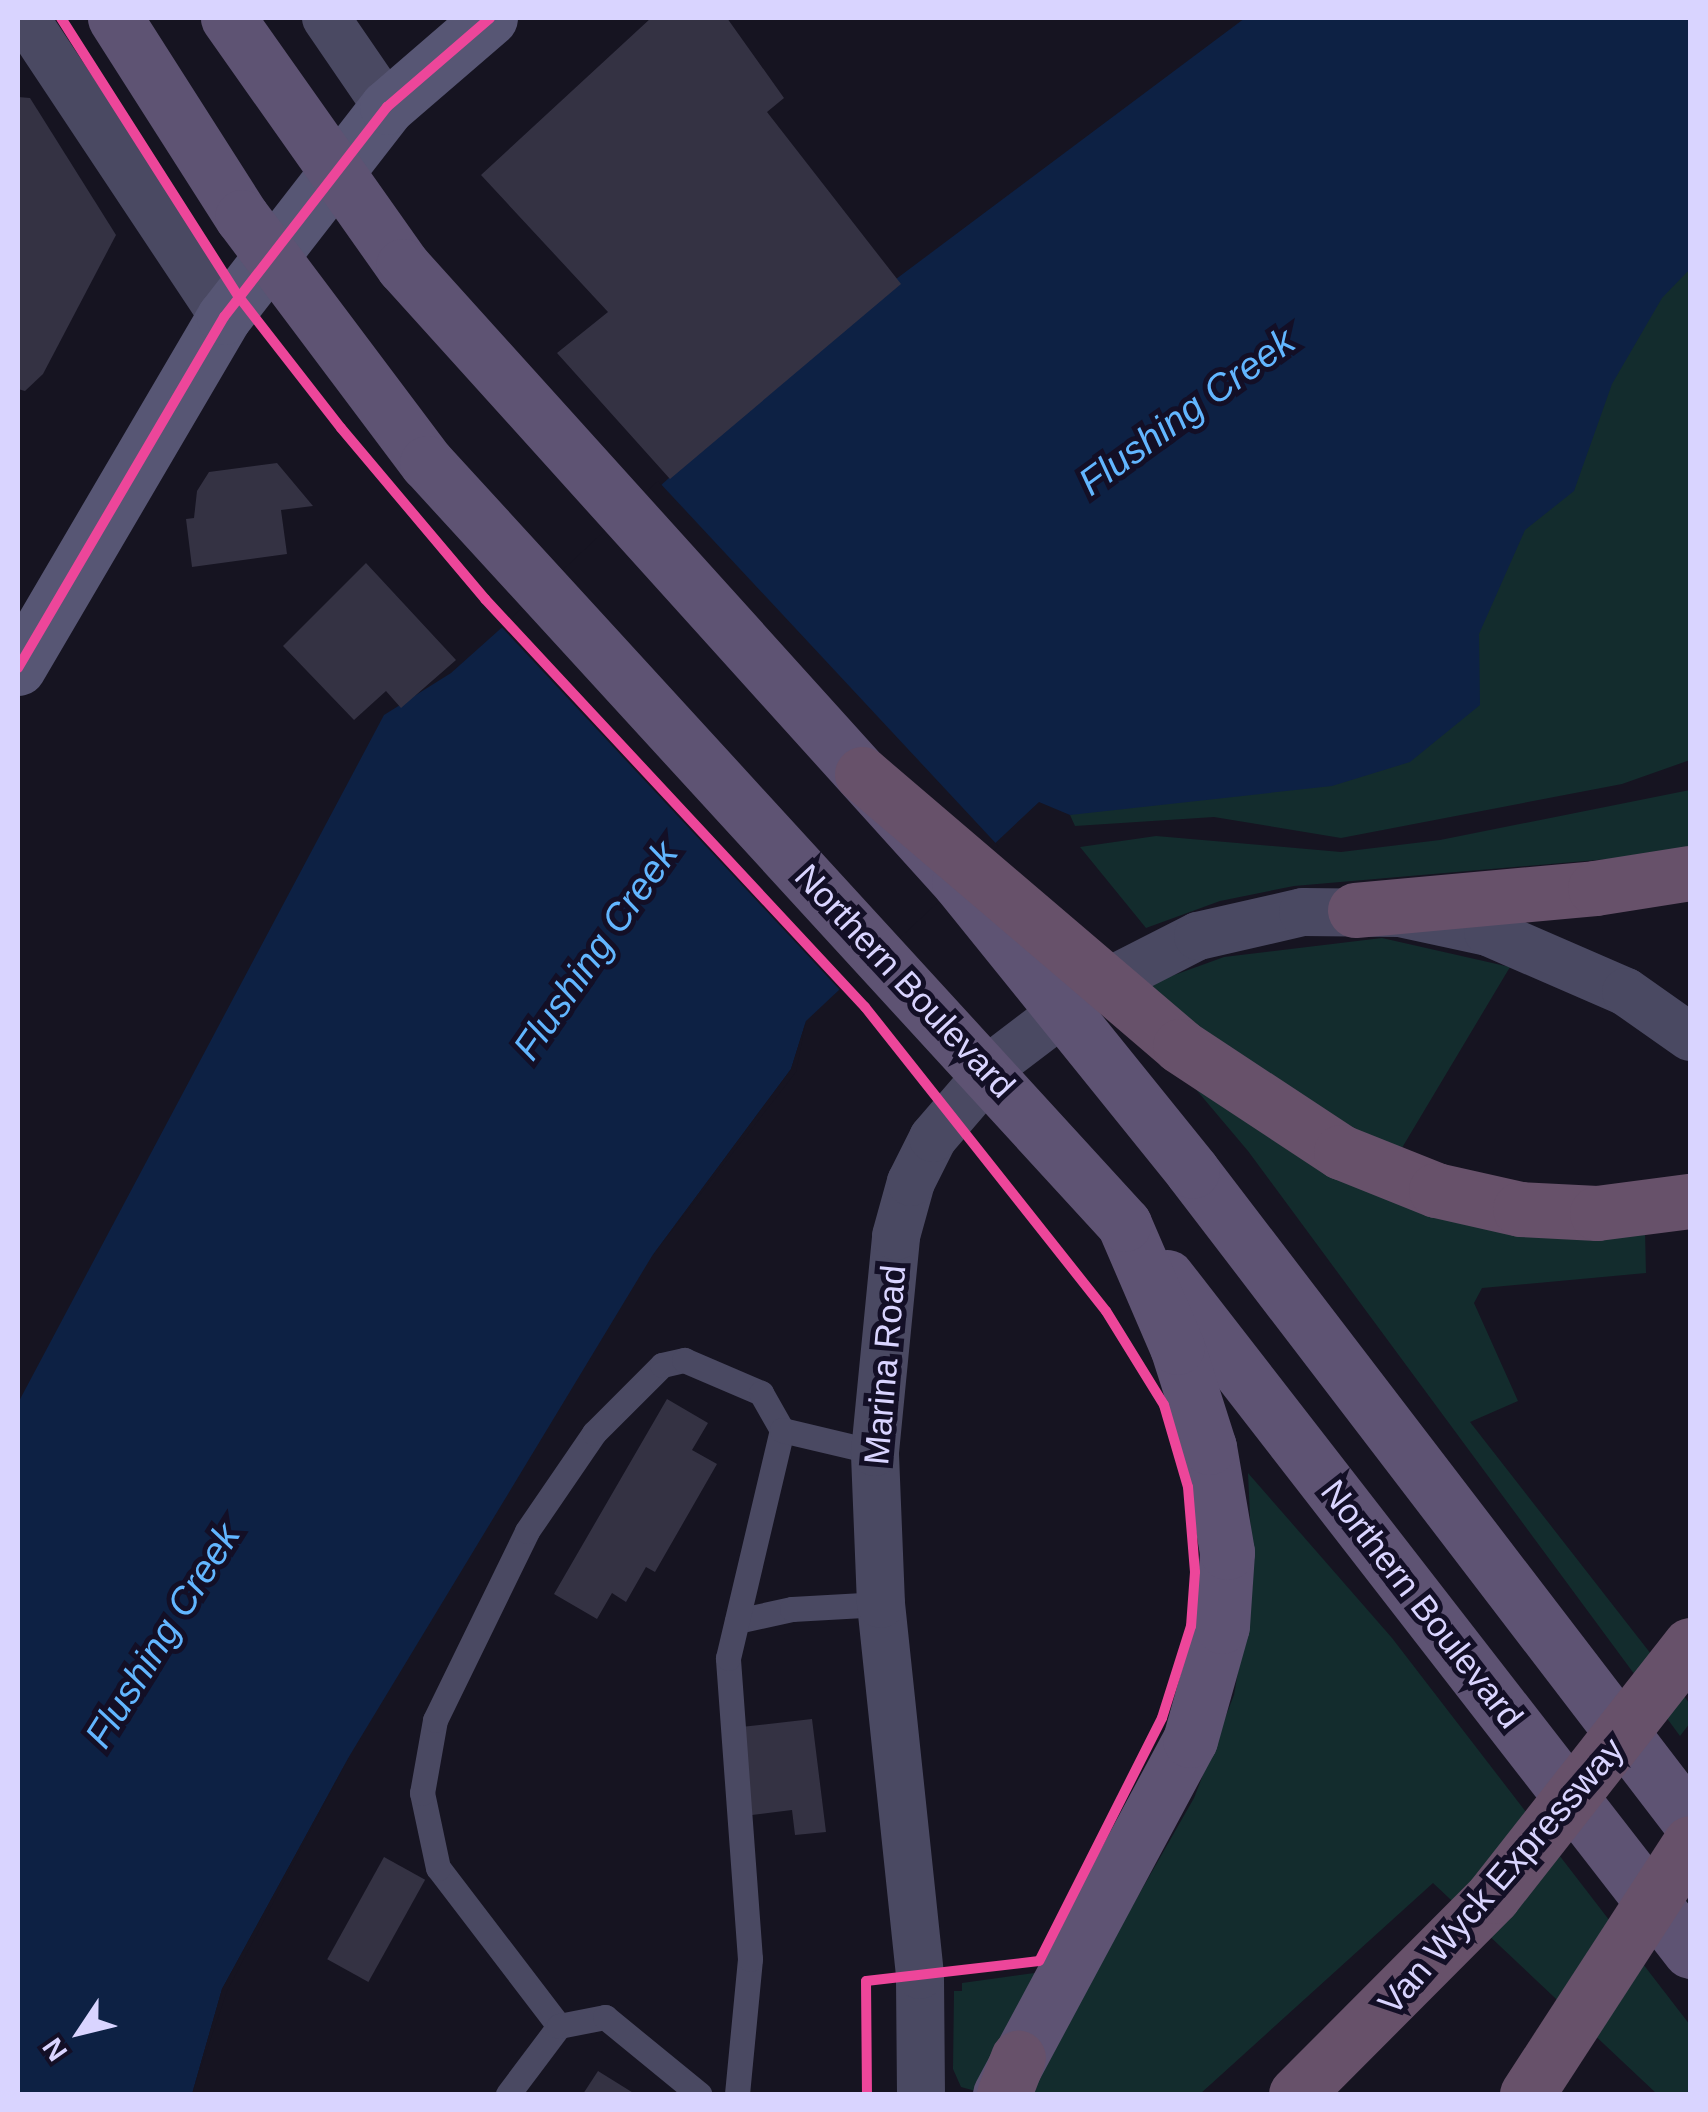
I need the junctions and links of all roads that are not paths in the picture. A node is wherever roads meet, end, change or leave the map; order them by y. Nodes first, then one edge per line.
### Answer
1 (24, 18) edge
2 (115, 18) edge
3 (228, 18) edge
4 (326, 18) edge
5 (490, 18) edge
6 (387, 107) junction
7 (224, 317) junction
8 (18, 668) edge
9 (862, 774) junction
10 (1690, 873) edge
11 (1355, 910) junction
12 (1690, 1037) edge
13 (1690, 1201) edge
14 (1124, 1224) junction
15 (782, 1430) junction
16 (875, 1452) junction
17 (882, 1604) junction
18 (737, 1621) junction
19 (1690, 1645) edge
20 (1681, 1806) edge
21 (1690, 1844) edge
22 (1690, 1951) edge
23 (559, 2026) junction
24 (1007, 2082) edge
25 (508, 2094) edge
26 (700, 2094) edge
27 (737, 2094) edge
28 (921, 2094) edge
29 (1296, 2094) edge
30 (1528, 2094) edge

1 - 7 street
2 - 14 main road, Northern Boulevard, bridge
3 - 9 main road, bridge
4 - 6 street
5 - 6 main road
6 - 7 main road
7 - 8 main road
9 - 13 highway, bridge
9 - 20 main road, bridge
10 - 11 highway
11 - 12 street, Marina Road
11 - 16 street, Marina Road
14 - 22 main road, Northern Boulevard
14 - 24 main road
15 - 16 lane
15 - 18 lane
15 - 23 lane
16 - 17 street, Marina Road
17 - 18 lane
17 - 28 street, Marina Road
18 - 27 lane
19 - 29 highway, Van Wyck Expressway, bridge
21 - 30 highway, bridge
23 - 25 lane
23 - 26 lane

